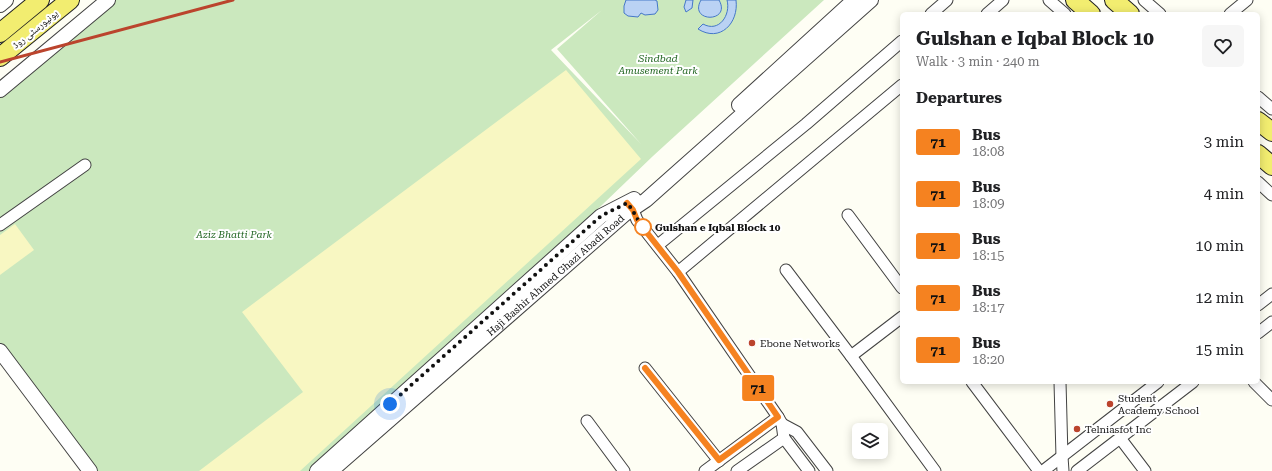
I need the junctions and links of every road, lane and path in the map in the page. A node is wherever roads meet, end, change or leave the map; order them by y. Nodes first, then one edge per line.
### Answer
1 (6, 0) edge
2 (40, 0) edge
3 (70, 0) edge
4 (108, 0) edge
5 (854, 0) edge
6 (871, 0) edge
7 (946, 0) edge
8 (1003, 0) edge
9 (1049, 0) edge
10 (1075, 0) edge
11 (1144, 0) edge
12 (1247, 0) edge
13 (0, 5) edge
14 (933, 12) edge
15 (989, 12) edge
16 (1063, 12) edge
17 (1089, 12) edge
18 (1158, 12) edge
19 (1232, 12) edge
20 (0, 33) edge
21 (900, 43) edge
22 (0, 57) edge
23 (900, 87) edge
24 (0, 90) edge
25 (1260, 99) edge
26 (1272, 109) edge
27 (1260, 123) edge
28 (1272, 132) edge
29 (1260, 156) edge
30 (85, 165) dead end
31 (1272, 166) edge
32 (1260, 184) edge
33 (1272, 195) edge
34 (630, 206) junction
35 (848, 216) dead end
36 (0, 225) edge
37 (658, 245) junction
38 (786, 270) dead end
39 (678, 272) junction
40 (900, 285) edge
41 (1272, 294) edge
42 (1260, 303) edge
43 (900, 319) edge
44 (1272, 322) edge
45 (1260, 331) edge
46 (0, 350) edge
47 (851, 356) junction
48 (645, 368) dead end
49 (974, 384) edge
50 (1060, 384) edge
51 (1141, 384) edge
52 (1155, 384) edge
53 (1190, 384) edge
54 (1256, 384) edge
55 (1141, 395) junction
56 (1272, 400) edge
57 (780, 420) junction
58 (587, 421) dead end
59 (784, 438) junction
60 (1120, 438) junction
61 (1062, 457) junction
62 (719, 460) junction
63 (90, 471) edge
64 (316, 471) edge
65 (331, 471) edge
66 (624, 471) edge
67 (705, 471) edge
68 (738, 471) edge
69 (809, 471) edge
70 (827, 471) edge
71 (935, 471) edge
72 (1039, 471) edge
73 (1043, 471) edge
74 (1063, 471) edge
75 (1077, 471) edge
76 (1145, 471) edge

1 - 13 street
2 - 20 main road, یونیورسٹی روڈ
3 - 22 main road, یونیورسٹی روڈ
4 - 24 street
5 - 34 street, Haji Bashir Ahmed Ghazi Abadi Road
6 - 34 street, Haji Bashir Ahmed Ghazi Abadi Road
7 - 14 street
8 - 15 street
9 - 16 street
10 - 17 main road
11 - 18 street
12 - 19 street
21 - 37 street
23 - 39 street
25 - 26 street
27 - 28 main road
29 - 31 main road
30 - 36 street
32 - 33 street
34 - 37 street
34 - 64 street, Haji Bashir Ahmed Ghazi Abadi Road
34 - 65 street, Haji Bashir Ahmed Ghazi Abadi Road
35 - 40 street
37 - 39 street
38 - 47 street
39 - 57 street
41 - 42 street
43 - 47 street
44 - 45 street
46 - 63 street
47 - 71 street
48 - 62 street
49 - 72 street
50 - 61 street
51 - 55 street
52 - 55 street
53 - 60 street
54 - 56 street
55 - 61 street
57 - 59 street
57 - 62 street
57 - 70 street
58 - 66 street
59 - 68 street
59 - 69 street
60 - 75 street
60 - 76 street
61 - 73 street
61 - 74 street
62 - 67 street

